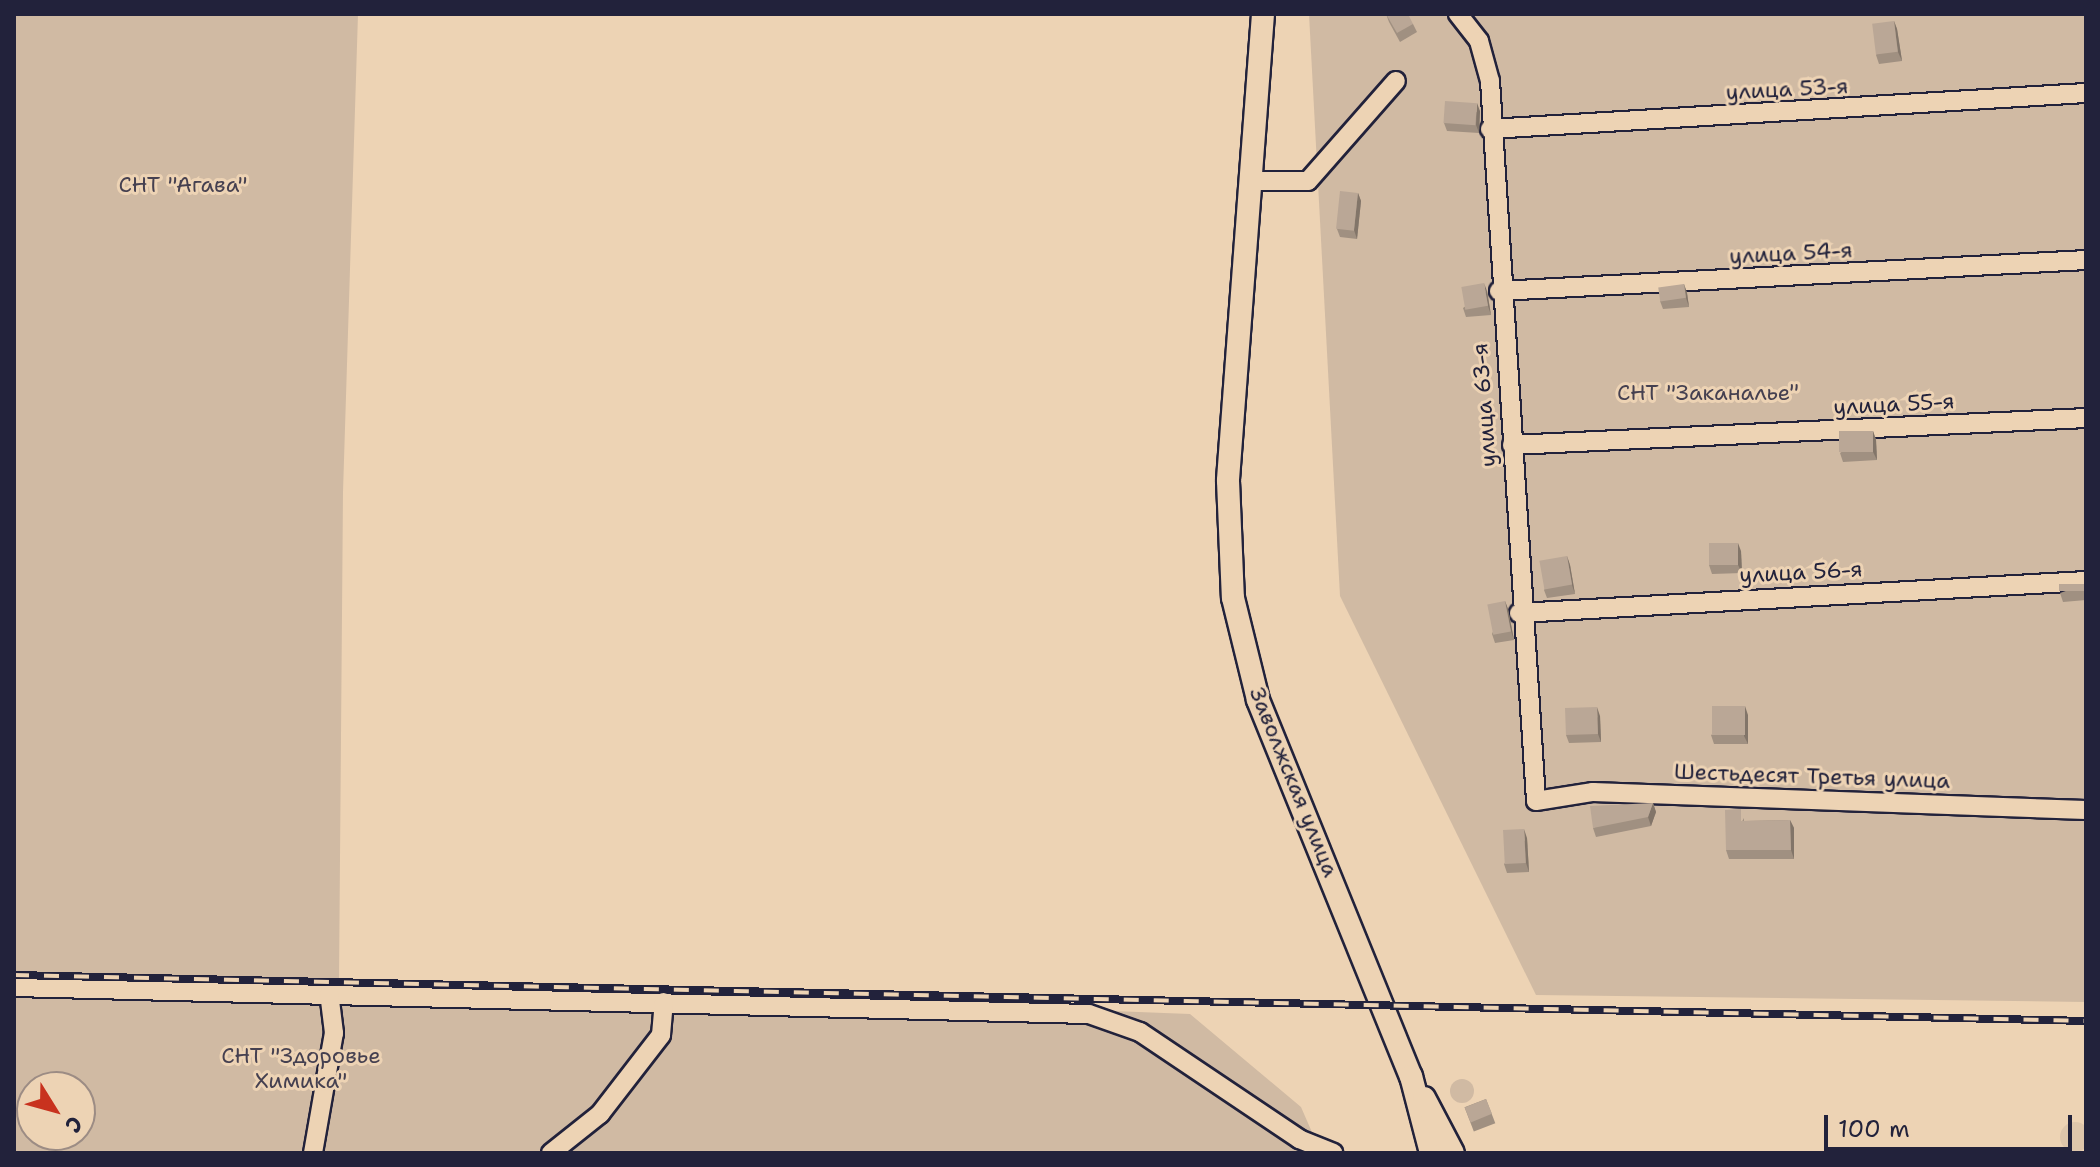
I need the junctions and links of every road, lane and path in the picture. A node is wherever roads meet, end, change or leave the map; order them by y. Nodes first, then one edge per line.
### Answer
1 (1263, 14) edge
2 (1458, 14) edge
3 (1396, 81) dead end
4 (2086, 93) edge
5 (1490, 129) junction
6 (1251, 181) junction
7 (2086, 260) edge
8 (1499, 291) junction
9 (2086, 418) edge
10 (1512, 445) junction
11 (2086, 581) edge
12 (1519, 613) junction
13 (1536, 801) joint
14 (2086, 810) edge
15 (14, 987) edge
16 (329, 994) junction
17 (664, 1002) junction
18 (1411, 1076) junction
19 (313, 1153) edge
20 (551, 1153) edge
21 (1333, 1153) edge
22 (1431, 1153) edge
23 (1453, 1153) edge

1 - 6 main road, Заволжская улица
2 - 5 street, улица 63-я
3 - 6 street
4 - 5 street, улица 53-я
5 - 8 street, улица 63-я
6 - 18 main road, Заволжская улица
7 - 8 street, улица 54-я
8 - 10 street, улица 63-я
9 - 10 street, улица 55-я
10 - 12 street, улица 63-я
11 - 12 street, улица 56-я
12 - 13 street, улица 63-я
13 - 14 street, Шестьдесят Третья улица
15 - 16 street
16 - 17 street
16 - 19 street
17 - 20 street
17 - 21 street
18 - 22 main road, Заволжская улица
18 - 23 main road

